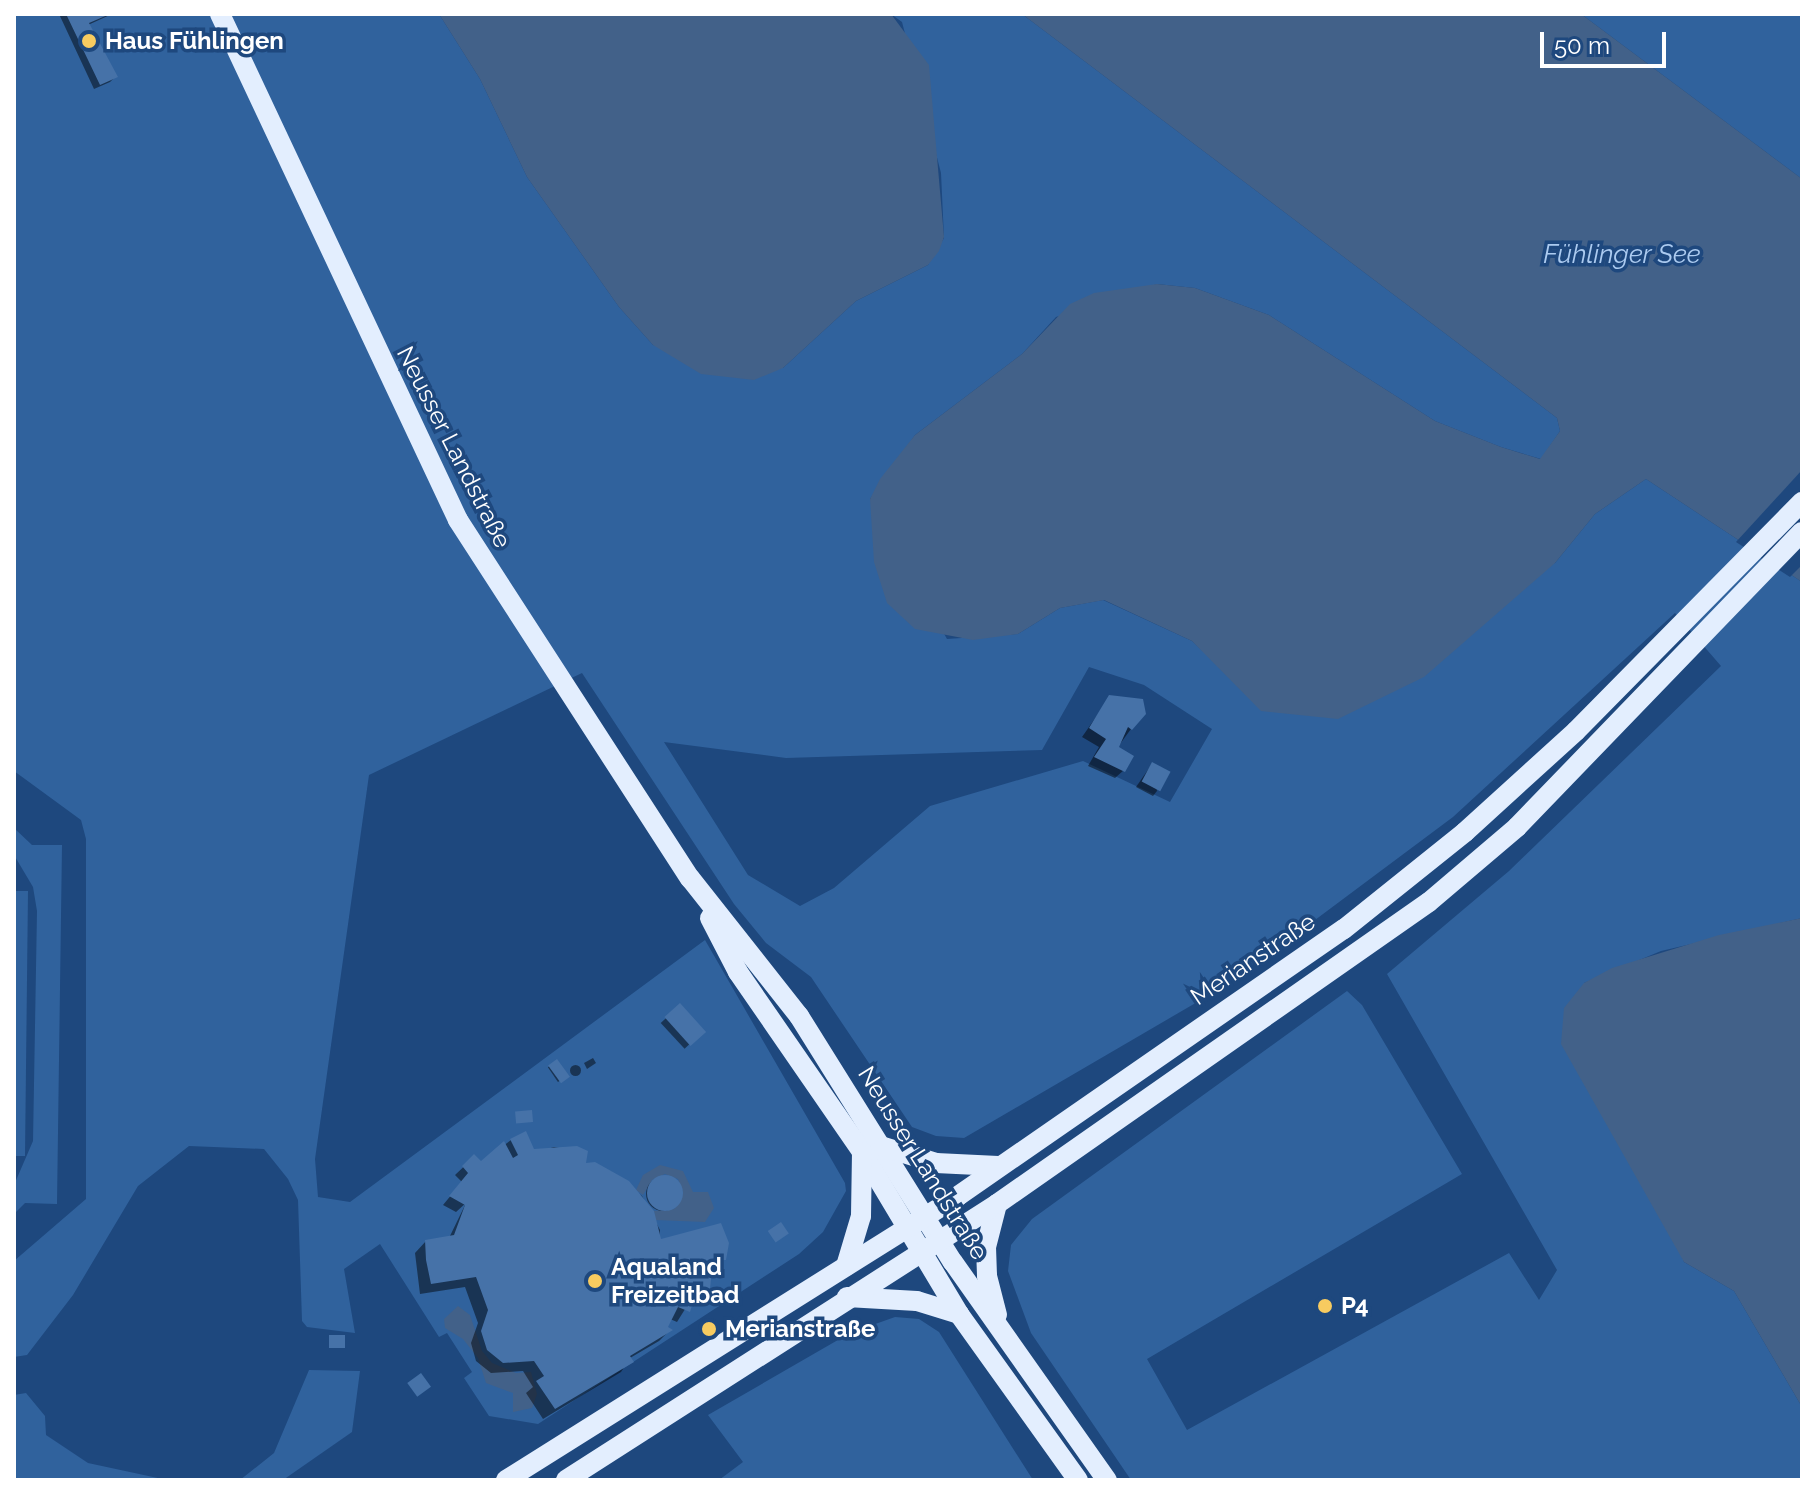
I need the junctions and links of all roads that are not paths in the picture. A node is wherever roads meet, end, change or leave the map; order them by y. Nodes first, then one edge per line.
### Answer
1 (220, 14) edge
2 (1802, 502) edge
3 (1802, 532) edge
4 (690, 878) junction
5 (884, 1147) junction
6 (862, 1152) junction
7 (998, 1166) junction
8 (997, 1204) junction
9 (927, 1215) junction
10 (909, 1226) junction
11 (941, 1238) junction
12 (922, 1249) junction
13 (846, 1266) junction
14 (847, 1297) junction
15 (959, 1314) junction
16 (1002, 1330) junction
17 (506, 1480) edge
18 (566, 1480) edge
19 (1078, 1480) edge
20 (1107, 1480) edge

1 - 4 main road, Neusser Landstraße
2 - 7 main road, Merianstraße
3 - 8 main road
4 - 5 main road, Neusser Landstraße
4 - 6 main road, Neusser Landstraße
5 - 7 main road
5 - 9 main road, Neusser Landstraße
6 - 10 main road, Neusser Landstraße
6 - 13 main road
7 - 9 main road, Merianstraße
8 - 11 main road
8 - 16 main road
9 - 10 main road, Merianstraße
9 - 11 main road, Neusser Landstraße
10 - 12 main road, Neusser Landstraße
10 - 13 main road, Merianstraße
11 - 12 main road
11 - 16 main road, Neusser Landstraße
12 - 14 main road
12 - 15 main road, Neusser Landstraße
13 - 17 main road, Merianstraße
14 - 15 main road
14 - 18 main road
15 - 19 main road, Neusser Landstraße
16 - 20 main road, Neusser Landstraße

